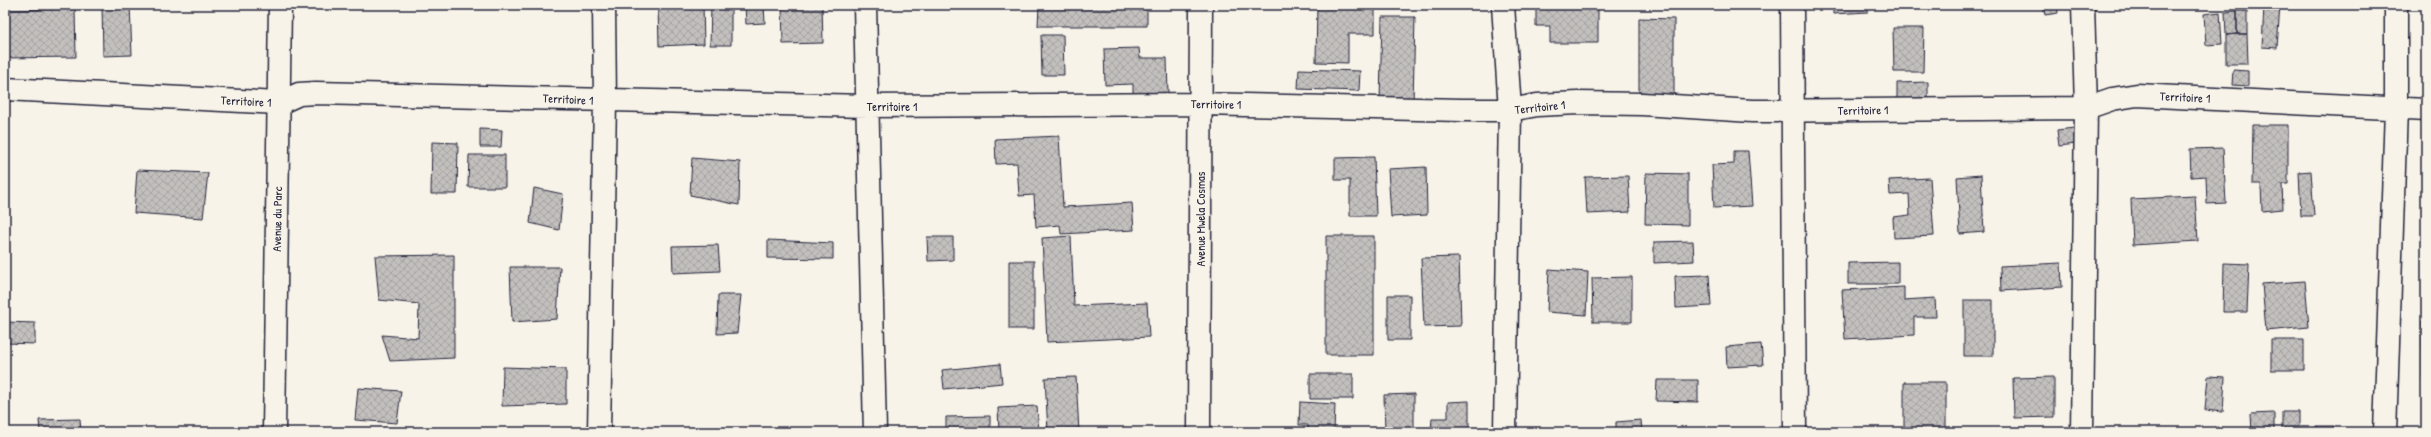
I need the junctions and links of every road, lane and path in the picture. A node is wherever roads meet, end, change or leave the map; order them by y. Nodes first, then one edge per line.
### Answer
1 (280, 5) edge
2 (604, 5) edge
3 (865, 5) edge
4 (1201, 5) edge
5 (1503, 5) edge
6 (1792, 5) edge
7 (2083, 5) edge
8 (2396, 5) edge
9 (5, 89) edge
10 (605, 102) junction
11 (279, 103) junction
12 (1200, 104) junction
13 (867, 106) junction
14 (2086, 108) junction
15 (2396, 109) junction
16 (1510, 110) junction
17 (2426, 110) edge
18 (1794, 111) junction
19 (274, 432) edge
20 (599, 432) edge
21 (875, 432) edge
22 (1199, 432) edge
23 (1505, 432) edge
24 (1794, 432) edge
25 (2082, 432) edge
26 (2385, 432) edge

1 - 11 street, Avenue du Parc
2 - 10 street
3 - 13 street
4 - 12 street, Avenue Mwela Cosmas
5 - 16 street
6 - 18 street
7 - 14 street
8 - 15 street
9 - 11 street, Territoire 1
10 - 11 street, Territoire 1
10 - 13 street, Territoire 1
10 - 20 street
11 - 19 street, Avenue du Parc
12 - 13 street, Territoire 1
12 - 16 street, Territoire 1
12 - 22 street, Avenue Mwela Cosmas
13 - 21 street
14 - 15 street, Territoire 1
14 - 18 street, Territoire 1
14 - 25 street
15 - 17 street, Territoire 1
15 - 26 street
16 - 18 street, Territoire 1
16 - 23 street
18 - 24 street

